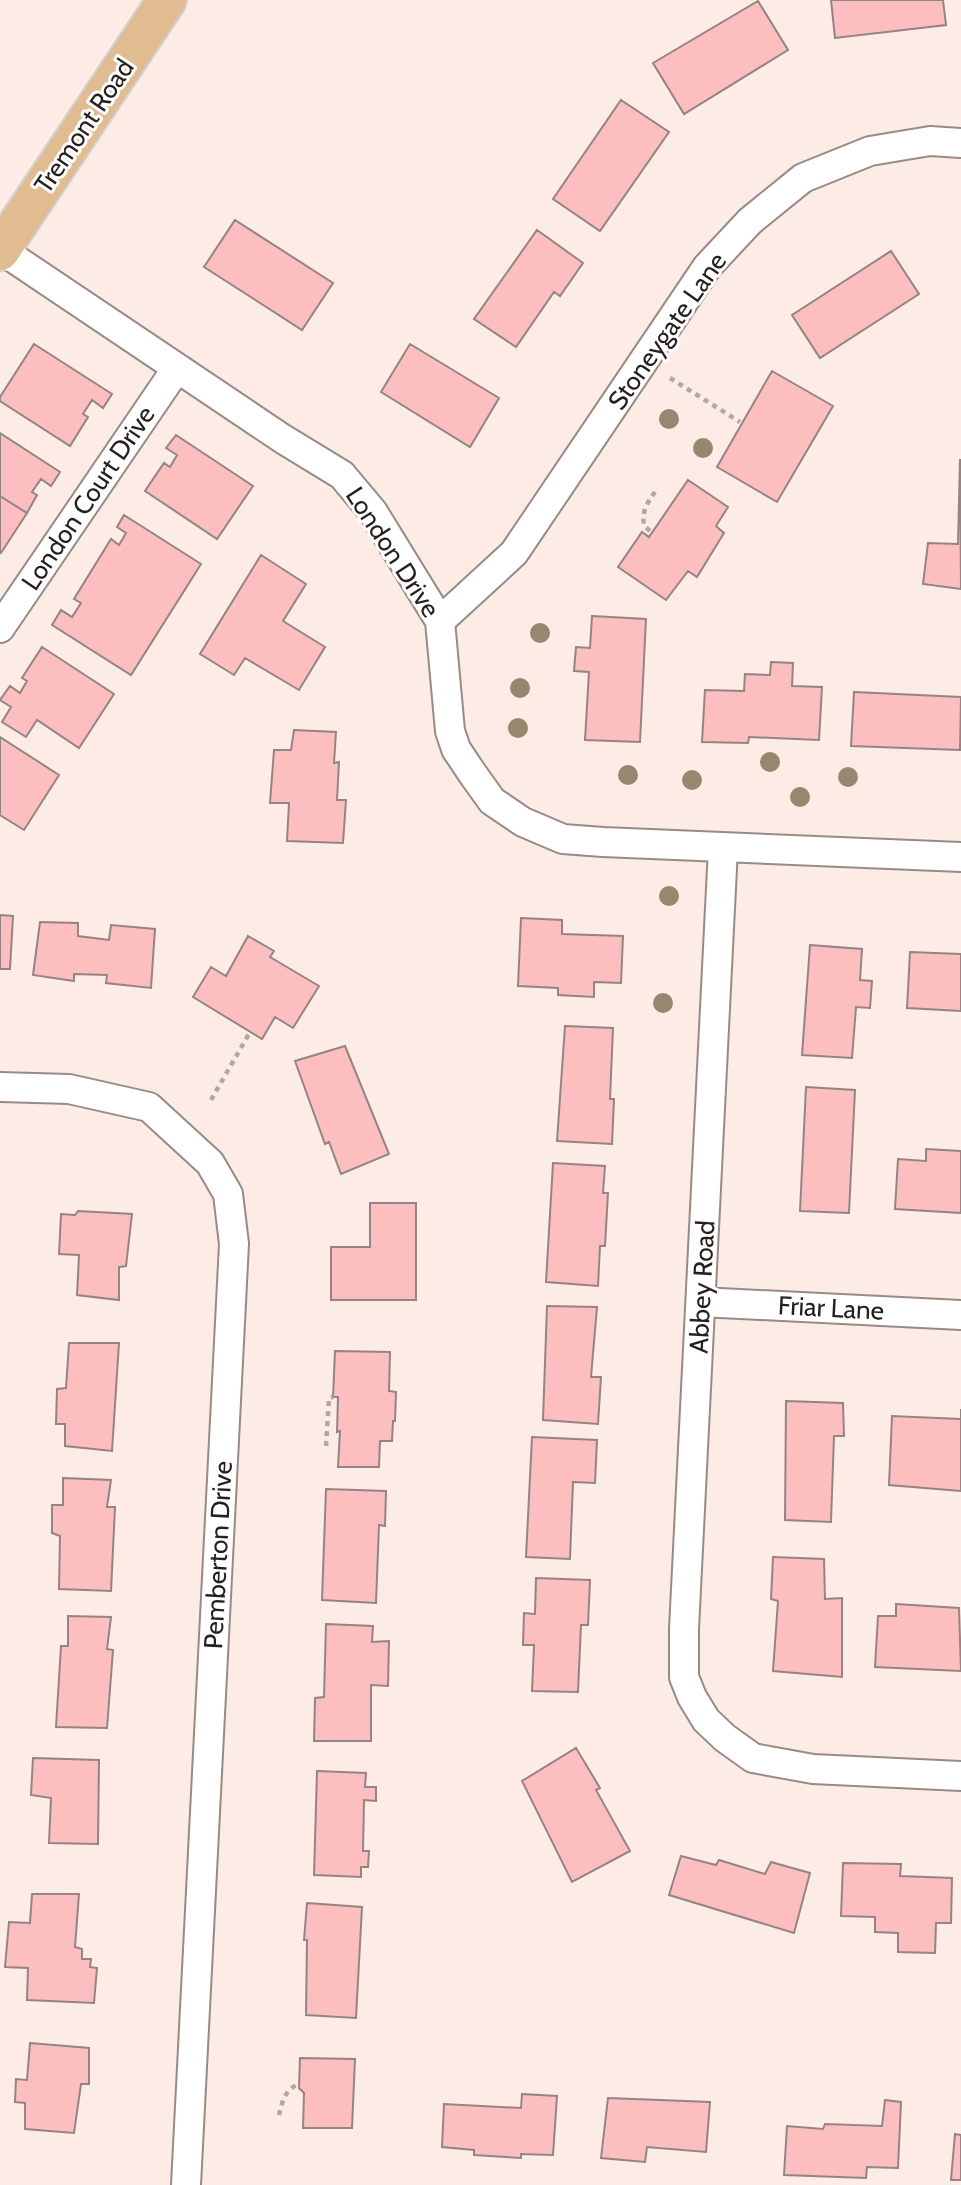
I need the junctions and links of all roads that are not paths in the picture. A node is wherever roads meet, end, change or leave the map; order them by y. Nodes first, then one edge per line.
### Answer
1 (167, 0) edge
2 (961, 143) edge
3 (0, 250) edge
4 (177, 368) junction
5 (440, 621) junction
6 (0, 628) edge
7 (723, 848) junction
8 (961, 857) edge
9 (0, 1087) edge
10 (701, 1302) junction
11 (961, 1315) edge
12 (961, 1776) edge
13 (186, 2185) edge

1 - 3 main road, Tremont Road
2 - 5 street, Stoneygate Lane
3 - 4 street, London Drive
4 - 5 street, London Drive
4 - 6 street, London Court Drive
5 - 7 street, London Drive
7 - 8 street, London Drive
7 - 10 street, Abbey Road
9 - 13 street, Pemberton Drive
10 - 11 street, Friar Lane
10 - 12 street, Abbey Road

